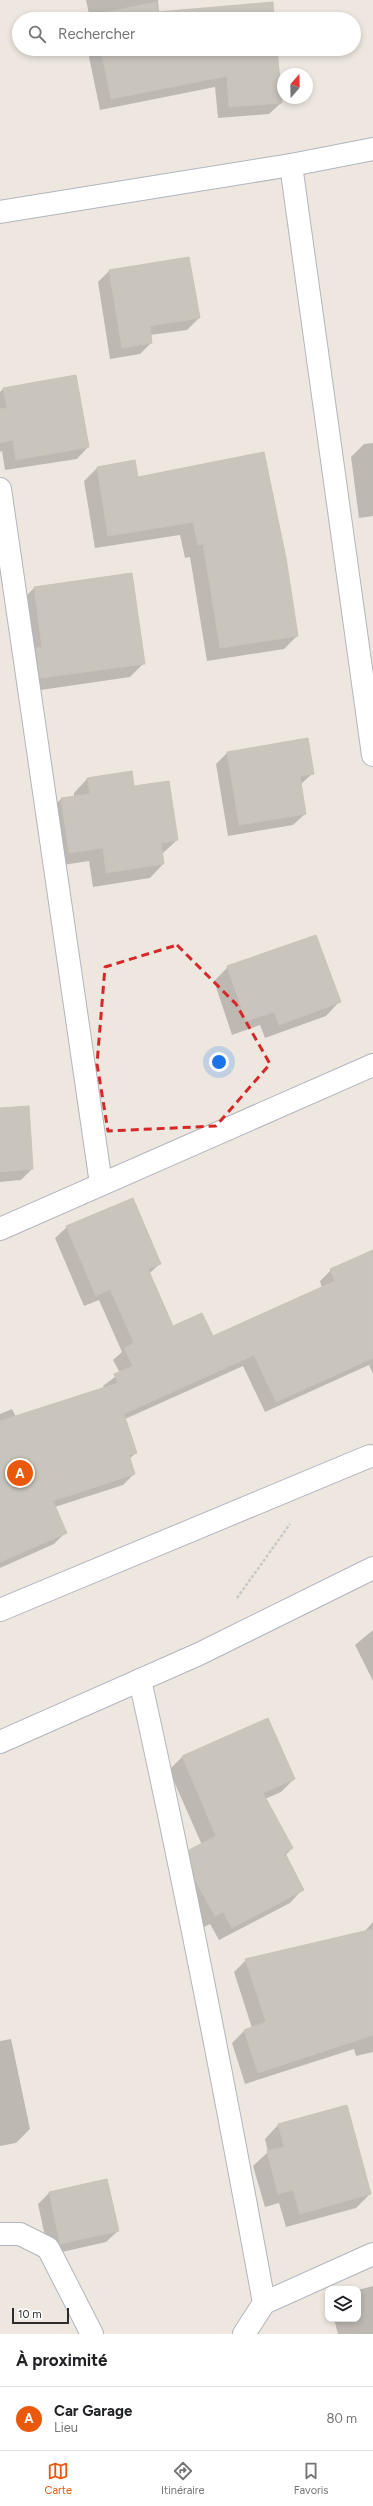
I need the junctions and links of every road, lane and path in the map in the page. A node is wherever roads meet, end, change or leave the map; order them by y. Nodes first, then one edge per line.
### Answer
1 (373, 149) edge
2 (291, 165) junction
3 (0, 212) edge
4 (0, 489) edge
5 (373, 755) edge
6 (373, 1066) edge
7 (102, 1184) junction
8 (0, 1229) edge
9 (370, 1456) dead end
10 (295, 1519) dead end
11 (373, 1568) edge
12 (235, 1602) dead end
13 (0, 1610) edge
14 (140, 1680) junction
15 (0, 1742) edge
16 (0, 2234) edge
17 (373, 2254) edge
18 (264, 2303) junction
19 (92, 2334) edge
20 (244, 2334) edge

1 - 2 street
2 - 3 street
2 - 5 street
4 - 7 street
6 - 7 street
7 - 8 street
9 - 13 street
10 - 12 path
11 - 14 street
14 - 15 street
14 - 18 street
16 - 19 street
17 - 18 street
18 - 20 street

